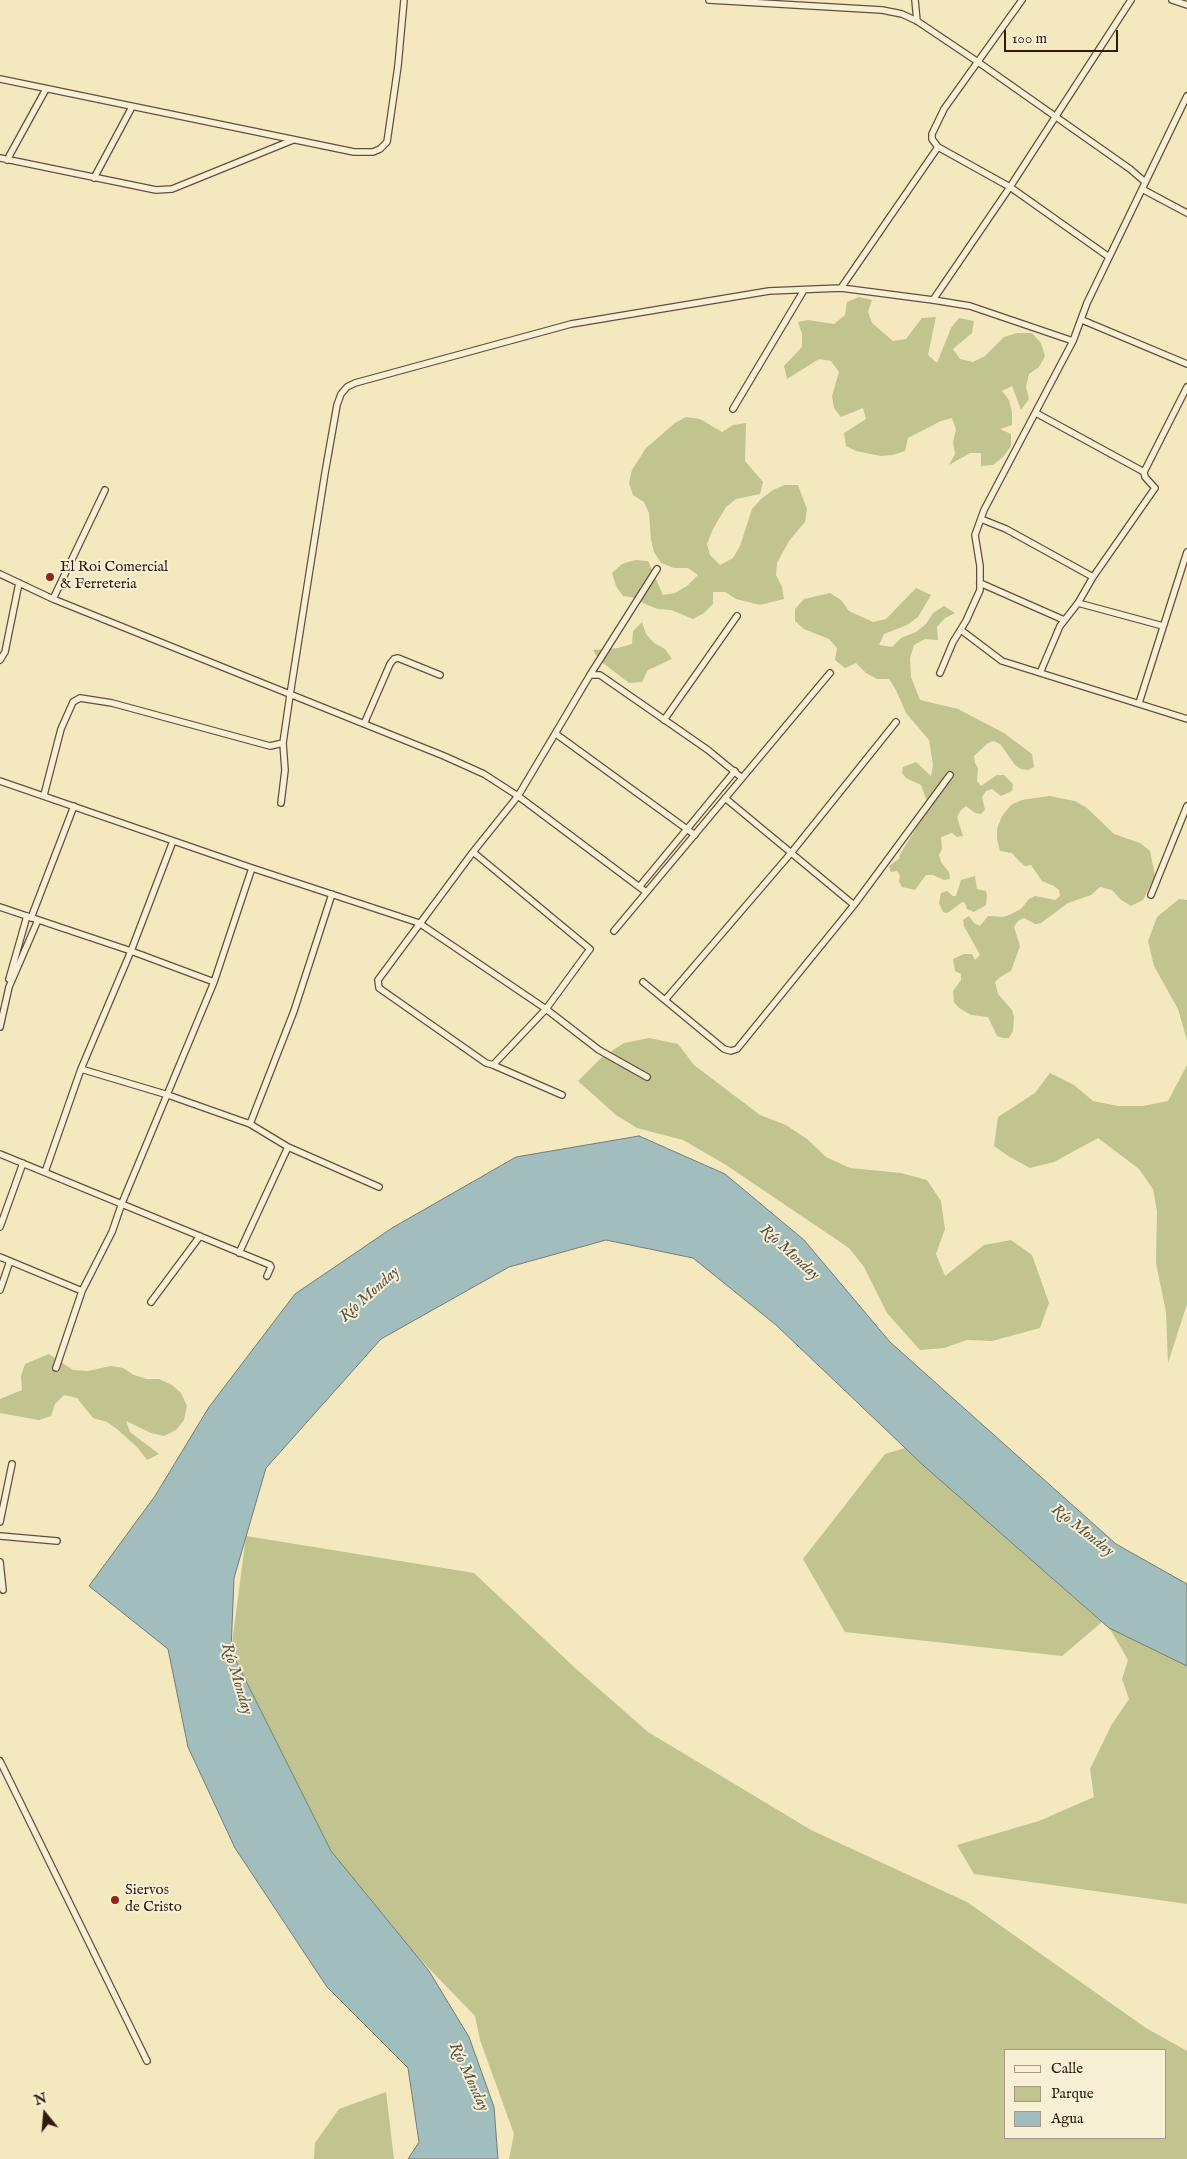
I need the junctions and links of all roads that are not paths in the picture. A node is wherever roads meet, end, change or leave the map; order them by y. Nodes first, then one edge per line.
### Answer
1 (404, 0) edge
2 (709, 0) edge
3 (915, 0) edge
4 (1022, 0) edge
5 (1130, 0) edge
6 (1172, 0) edge
7 (751, 2) edge
8 (1187, 5) edge
9 (917, 21) junction
10 (978, 62) junction
11 (0, 79) edge
12 (46, 89) junction
13 (1187, 96) edge
14 (132, 107) junction
15 (1054, 116) junction
16 (292, 140) junction
17 (938, 147) junction
18 (0, 158) edge
19 (7, 160) junction
20 (94, 178) junction
21 (1145, 182) junction
22 (1010, 187) junction
23 (1142, 189) junction
24 (1187, 213) edge
25 (1109, 257) junction
26 (841, 288) junction
27 (804, 290) junction
28 (933, 300) junction
29 (1082, 320) junction
30 (1073, 341) junction
31 (1187, 364) edge
32 (1187, 387) edge
33 (733, 409) dead end
34 (1036, 413) junction
35 (1144, 472) junction
36 (105, 490) dead end
37 (981, 519) junction
38 (1187, 552) edge
39 (657, 568) dead end
40 (0, 574) edge
41 (1093, 577) junction
42 (19, 583) junction
43 (980, 583) junction
44 (53, 599) junction
45 (1078, 603) junction
46 (737, 616) dead end
47 (1064, 620) junction
48 (1163, 626) junction
49 (961, 630) junction
50 (0, 660) edge
51 (830, 673) dead end
52 (940, 673) dead end
53 (1040, 673) junction
54 (440, 675) dead end
55 (590, 675) junction
56 (290, 695) junction
57 (1139, 703) junction
58 (1187, 719) edge
59 (664, 720) junction
60 (896, 722) dead end
61 (364, 724) junction
62 (556, 734) junction
63 (284, 743) junction
64 (735, 771) junction
65 (950, 775) dead end
66 (742, 778) junction
67 (0, 780) edge
68 (44, 795) junction
69 (518, 796) junction
70 (725, 798) junction
71 (281, 803) dead end
72 (74, 806) junction
73 (1187, 806) edge
74 (688, 829) junction
75 (695, 834) junction
76 (173, 841) junction
77 (473, 852) junction
78 (791, 852) junction
79 (252, 868) junction
80 (639, 887) junction
81 (646, 892) junction
82 (332, 894) junction
83 (1151, 895) dead end
84 (854, 905) junction
85 (0, 907) edge
86 (32, 918) junction
87 (420, 924) junction
88 (614, 931) dead end
89 (131, 951) junction
90 (214, 982) junction
91 (643, 982) dead end
92 (10, 987) junction
93 (665, 1000) junction
94 (546, 1009) junction
95 (0, 1028) edge
96 (494, 1065) junction
97 (81, 1069) junction
98 (647, 1077) dead end
99 (168, 1095) junction
100 (562, 1095) dead end
101 (250, 1124) junction
102 (288, 1147) junction
103 (0, 1154) edge
104 (23, 1163) junction
105 (45, 1172) junction
106 (379, 1187) dead end
107 (122, 1203) junction
108 (0, 1227) edge
109 (200, 1236) junction
110 (238, 1253) junction
111 (0, 1257) edge
112 (10, 1261) junction
113 (268, 1276) dead end
114 (0, 1290) edge
115 (82, 1291) junction
116 (151, 1302) dead end
117 (56, 1368) dead end
118 (12, 1464) dead end
119 (0, 1522) edge
120 (0, 1536) edge
121 (58, 1541) dead end
122 (0, 1562) edge
123 (3, 1590) dead end
124 (0, 1761) edge
125 (147, 2061) dead end

1 - 16 street
2 - 7 street
3 - 9 street
4 - 10 street
5 - 15 street
6 - 8 street
7 - 9 street
9 - 10 street
10 - 15 street
10 - 17 street
11 - 12 street
12 - 14 street
12 - 19 street
13 - 21 street
14 - 16 street
14 - 20 street
15 - 21 street
15 - 22 street
16 - 20 street
17 - 22 street
17 - 26 street
18 - 19 street
19 - 20 street
21 - 23 street
22 - 25 street
22 - 28 street
23 - 24 street
23 - 25 street
25 - 29 street
26 - 27 street
26 - 28 street
27 - 33 street
27 - 56 street
28 - 30 street
29 - 30 street
29 - 31 street
30 - 34 street
32 - 35 street
34 - 35 street
34 - 37 street
35 - 41 street
36 - 44 street
37 - 41 street
37 - 43 street
38 - 48 street
39 - 55 street
40 - 42 street
41 - 45 street
42 - 44 street
42 - 50 street
43 - 47 street
43 - 49 street
44 - 56 street
45 - 47 street
45 - 48 street
46 - 59 street
47 - 53 street
48 - 57 street
49 - 52 street
49 - 53 street
51 - 66 street
53 - 57 street
54 - 61 street
55 - 59 street
55 - 62 street
56 - 61 street
56 - 63 street
57 - 58 street
59 - 64 street
60 - 78 street
61 - 69 street
62 - 69 street
62 - 74 street
63 - 68 street
63 - 71 street
64 - 66 street
64 - 74 street
65 - 84 street
66 - 70 street
67 - 68 street
68 - 72 street
69 - 77 street
69 - 80 street
70 - 75 street
70 - 78 street
72 - 76 street
72 - 86 street
73 - 83 street
74 - 75 street
74 - 80 street
75 - 81 street
76 - 79 street
76 - 89 street
77 - 87 street
77 - 94 street
78 - 84 street
78 - 93 street
79 - 82 street
79 - 90 street
80 - 81 street
81 - 88 street
82 - 87 street
82 - 101 street
84 - 93 street
85 - 86 street
86 - 89 street
86 - 92 street
86 - 92 street
87 - 94 street
87 - 96 street
89 - 90 street
89 - 97 street
90 - 99 street
91 - 93 street
92 - 95 street
94 - 96 street
94 - 98 street
96 - 100 street
97 - 99 street
97 - 105 street
99 - 101 street
99 - 107 street
101 - 102 street
102 - 106 street
102 - 110 street
103 - 104 street
104 - 105 street
104 - 108 street
105 - 107 street
107 - 109 street
107 - 115 street
109 - 110 street
109 - 116 street
110 - 113 street
111 - 112 street
112 - 114 street
112 - 115 street
115 - 117 street
118 - 119 street
120 - 121 street
122 - 123 street
124 - 125 street

